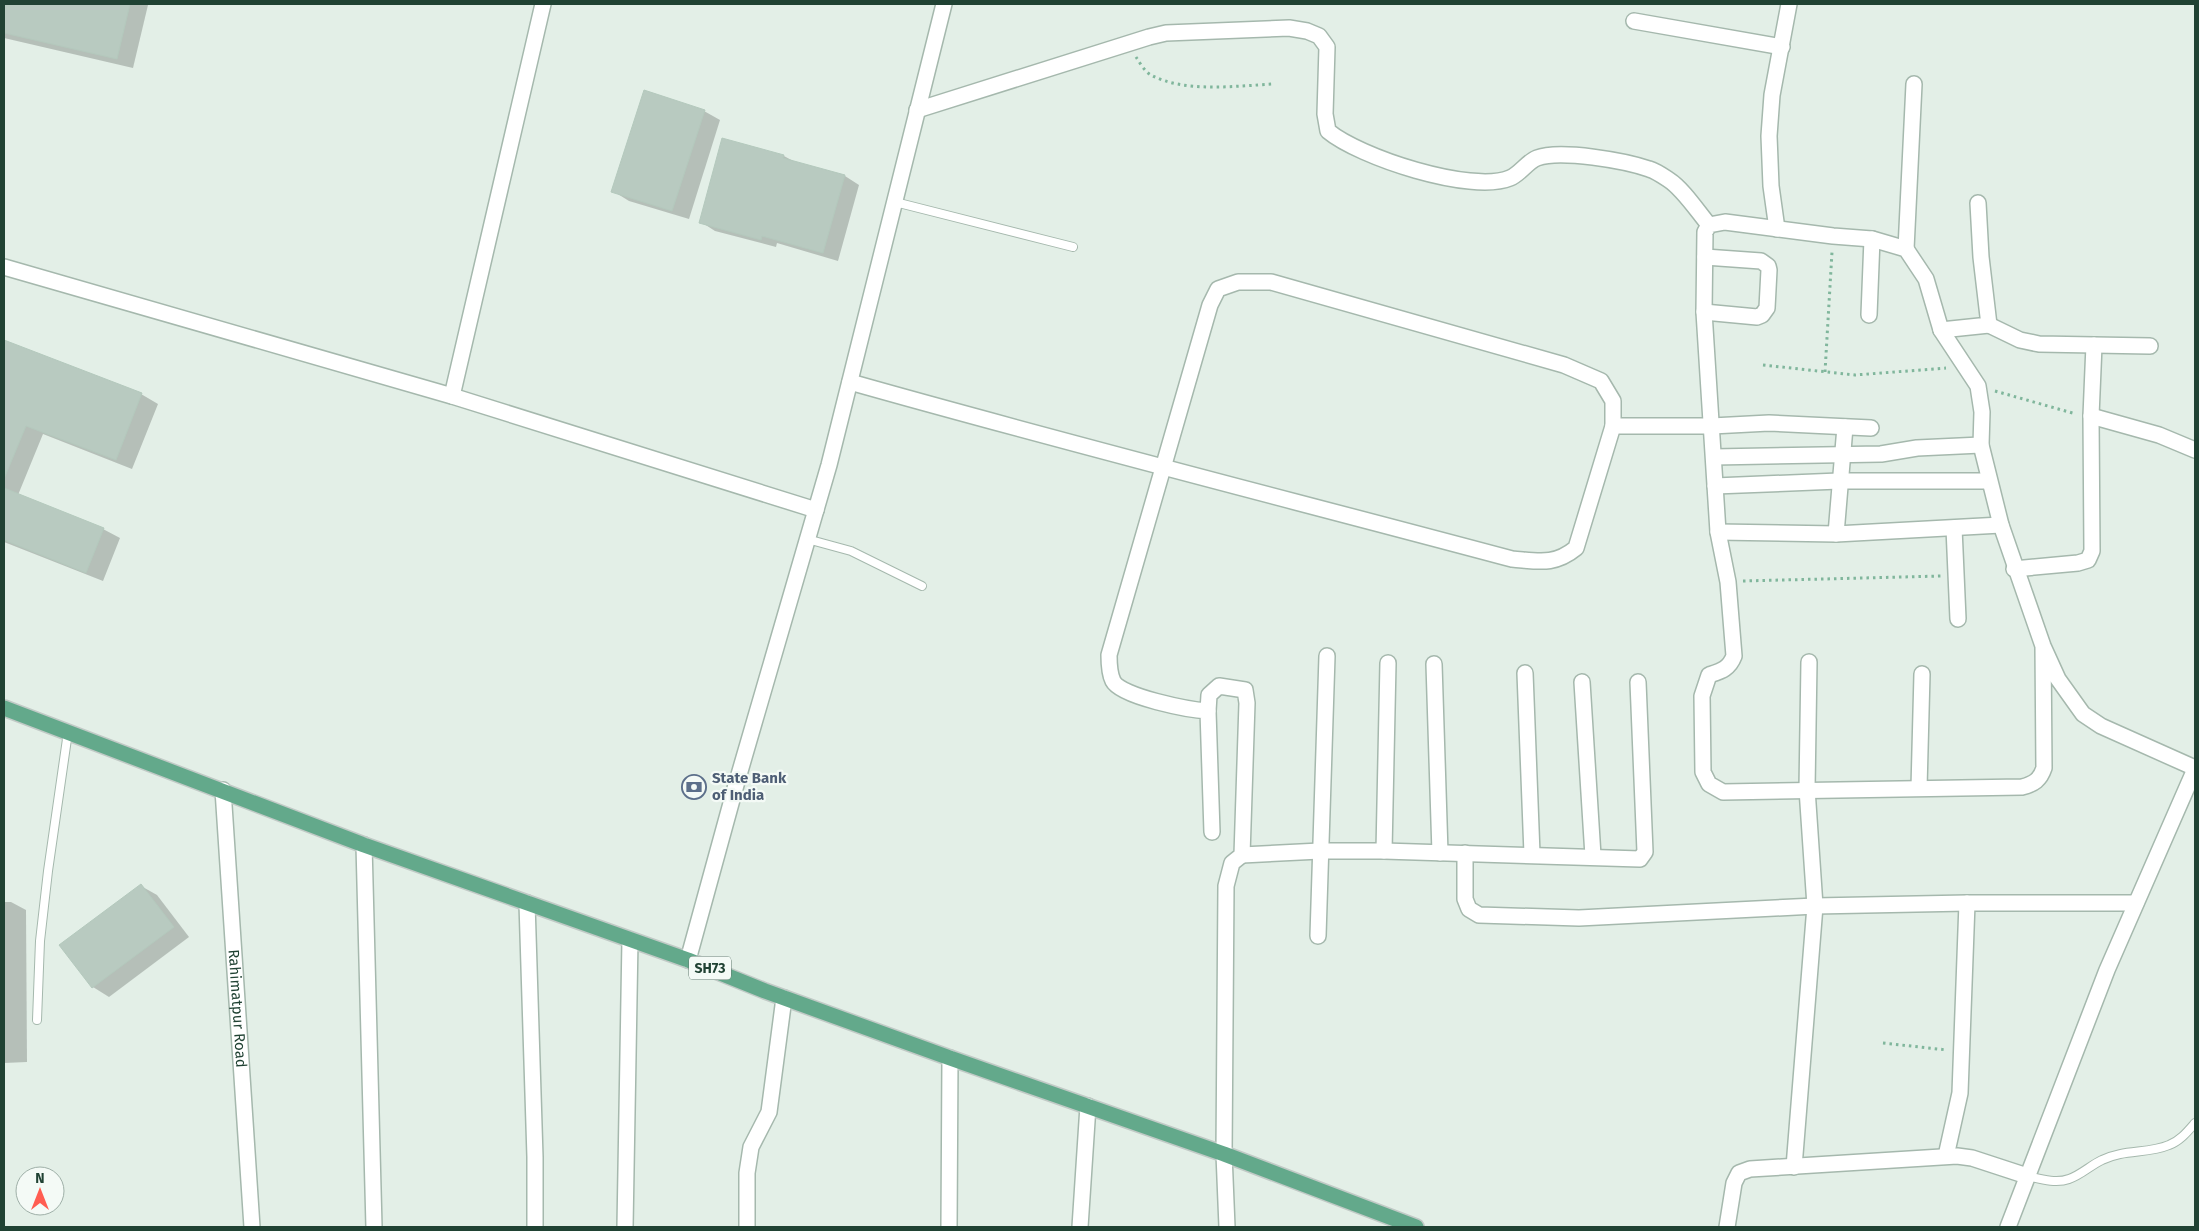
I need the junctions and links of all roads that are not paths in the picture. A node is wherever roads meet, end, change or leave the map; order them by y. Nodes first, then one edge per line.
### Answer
1 (543, 4) edge
2 (944, 4) edge
3 (1789, 4) edge
4 (1634, 21) dead end
5 (1782, 47) junction
6 (1914, 84) dead end
7 (917, 110) junction
8 (895, 202) junction
9 (1978, 203) dead end
10 (1709, 225) junction
11 (1777, 228) junction
12 (1872, 239) junction
13 (1073, 247) dead end
14 (1906, 249) junction
15 (1705, 257) junction
16 (4, 267) edge
17 (1704, 312) junction
18 (1869, 315) dead end
19 (1989, 325) junction
20 (1941, 330) junction
21 (2094, 345) junction
22 (2150, 346) dead end
23 (850, 382) junction
24 (452, 396) junction
25 (2091, 416) junction
26 (1613, 426) junction
27 (1712, 426) junction
28 (1844, 426) junction
29 (1871, 428) dead end
30 (1981, 445) junction
31 (2195, 450) edge
32 (1842, 456) junction
33 (1714, 457) junction
34 (1164, 466) junction
35 (1840, 481) junction
36 (1989, 481) junction
37 (1715, 486) junction
38 (816, 510) junction
39 (2001, 525) junction
40 (1954, 528) junction
41 (1718, 532) junction
42 (1836, 534) junction
43 (808, 538) junction
44 (2014, 569) junction
45 (922, 586) dead end
46 (1958, 619) dead end
47 (2043, 646) junction
48 (1327, 656) dead end
49 (1810, 662) dead end
50 (1388, 663) dead end
51 (1434, 664) dead end
52 (1525, 673) dead end
53 (1922, 674) dead end
54 (1582, 682) dead end
55 (1638, 682) dead end
56 (4, 708) edge
57 (1208, 711) junction
58 (68, 732) junction
59 (2195, 769) edge
60 (1918, 788) junction
61 (223, 790) junction
62 (1807, 790) junction
63 (1212, 832) dead end
64 (364, 845) junction
65 (1320, 851) junction
66 (1384, 852) junction
67 (1440, 853) junction
68 (1465, 853) junction
69 (1532, 854) junction
70 (1242, 855) junction
71 (1593, 856) junction
72 (527, 903) junction
73 (1967, 903) junction
74 (2136, 903) junction
75 (1814, 906) junction
76 (1318, 936) dead end
77 (630, 940) junction
78 (688, 960) junction
79 (784, 998) junction
80 (37, 1020) dead end
81 (950, 1058) junction
82 (1088, 1106) junction
83 (2195, 1123) edge
84 (1224, 1154) junction
85 (1946, 1156) junction
86 (1794, 1167) junction
87 (2027, 1176) junction
88 (252, 1227) edge
89 (374, 1227) edge
90 (535, 1227) edge
91 (625, 1227) edge
92 (747, 1227) edge
93 (949, 1227) edge
94 (1080, 1227) edge
95 (1227, 1227) edge
96 (1416, 1227) edge
97 (1728, 1227) edge
98 (2008, 1227) edge

1 - 24 street
2 - 7 street
3 - 5 street
4 - 5 street
5 - 11 street
6 - 14 street
7 - 8 street
7 - 10 street
8 - 13 lane
8 - 23 street
9 - 19 street
10 - 11 street
10 - 15 street
11 - 12 street
12 - 14 street
12 - 18 street
14 - 20 street
15 - 17 street
15 - 17 street
16 - 24 street
17 - 27 street
19 - 20 street
19 - 21 street
20 - 30 street
21 - 22 street
21 - 25 street
23 - 34 street
23 - 38 street
24 - 38 street
25 - 31 street
25 - 44 street
26 - 27 street
26 - 34 street
26 - 34 street
27 - 28 street
27 - 33 street
28 - 29 street
28 - 32 street
30 - 32 street
30 - 36 street
32 - 33 street
32 - 35 street
33 - 37 street
34 - 57 street
35 - 36 street
35 - 37 street
35 - 42 street
36 - 39 street
37 - 41 street
38 - 43 street
39 - 40 street
39 - 44 street
40 - 42 street
40 - 46 street
41 - 42 street
41 - 62 street
43 - 45 lane
43 - 78 street
44 - 47 street
47 - 59 street
47 - 60 street
48 - 65 street
49 - 62 street
50 - 66 street
51 - 67 street
52 - 69 street
53 - 60 street
54 - 71 street
55 - 71 street
56 - 58 main road, SH73
57 - 63 street
57 - 70 street
58 - 61 main road, SH73
58 - 80 lane
59 - 74 street
60 - 62 street
61 - 64 main road, SH73
61 - 88 street, Rahimatpur Road
62 - 75 street
64 - 72 main road, SH73
64 - 89 street
65 - 66 street
65 - 70 street
65 - 76 street
66 - 67 street
67 - 68 street
68 - 69 street
68 - 75 street
69 - 71 street
70 - 84 street
72 - 77 main road, SH73
72 - 90 street
73 - 74 street
73 - 75 street
73 - 85 street
74 - 87 street
75 - 86 street
77 - 78 main road, SH73
77 - 91 street
78 - 79 main road, SH73
79 - 81 main road, SH73
79 - 92 street
81 - 82 main road, SH73
81 - 93 street
82 - 84 main road, SH73
82 - 94 street
83 - 87 lane
84 - 95 street
84 - 96 main road, SH73
85 - 86 street
85 - 87 street
86 - 97 street
87 - 98 street

